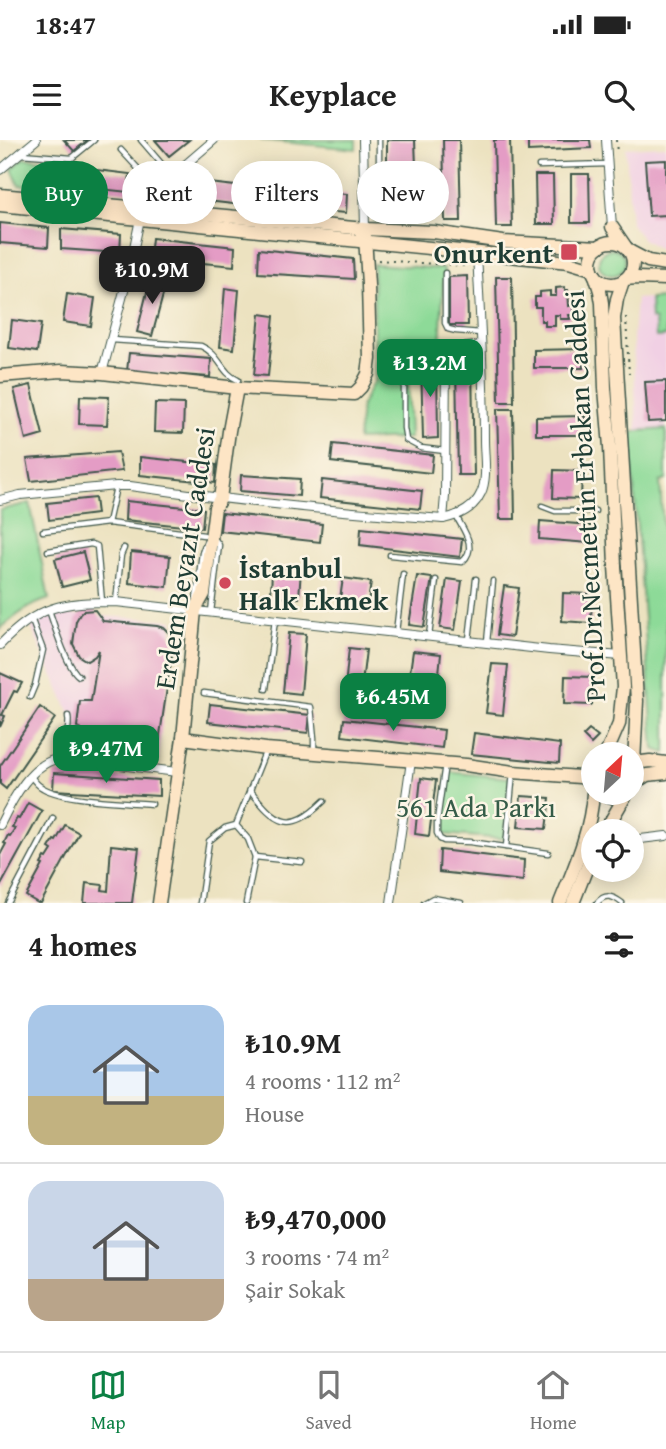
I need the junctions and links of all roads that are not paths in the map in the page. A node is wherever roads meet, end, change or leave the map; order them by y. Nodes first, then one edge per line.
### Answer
1 (36, 140) edge
2 (94, 140) edge
3 (141, 140) edge
4 (214, 140) edge
5 (363, 140) edge
6 (379, 140) edge
7 (606, 140) edge
8 (121, 150) dead end
9 (20, 154) junction
10 (131, 161) edge
11 (159, 161) edge
12 (190, 161) edge
13 (379, 161) edge
14 (608, 164) junction
15 (539, 166) dead end
16 (0, 170) edge
17 (0, 195) edge
18 (0, 205) edge
19 (122, 211) edge
20 (122, 212) edge
21 (217, 221) edge
22 (136, 224) edge
23 (612, 227) junction
24 (365, 235) junction
25 (601, 245) junction
26 (627, 248) junction
27 (477, 253) junction
28 (666, 264) edge
29 (594, 272) junction
30 (445, 273) dead end
31 (666, 279) edge
32 (624, 280) junction
33 (481, 333) junction
34 (111, 340) junction
35 (481, 345) junction
36 (446, 350) junction
37 (102, 373) junction
38 (0, 376) edge
39 (238, 384) junction
40 (445, 451) junction
41 (116, 486) junction
42 (1, 498) edge
43 (220, 499) junction
44 (542, 506) dead end
45 (595, 511) dead end
46 (456, 516) junction
47 (443, 519) junction
48 (108, 523) junction
49 (43, 531) dead end
50 (208, 535) junction
51 (124, 548) dead end
52 (48, 551) dead end
53 (390, 555) dead end
54 (403, 574) dead end
55 (476, 579) dead end
56 (436, 580) dead end
57 (494, 581) dead end
58 (103, 602) junction
59 (116, 602) junction
60 (48, 609) junction
61 (195, 610) junction
62 (211, 612) junction
63 (30, 618) junction
64 (275, 619) junction
65 (396, 633) junction
66 (429, 636) junction
67 (469, 640) junction
68 (487, 642) junction
69 (0, 645) edge
70 (621, 656) junction
71 (79, 676) dead end
72 (266, 689) dead end
73 (204, 693) dead end
74 (30, 697) dead end
75 (68, 716) dead end
76 (183, 738) junction
77 (612, 742) edge
78 (634, 742) edge
79 (266, 749) junction
80 (314, 753) junction
81 (63, 758) junction
82 (411, 761) junction
83 (644, 761) edge
84 (446, 763) junction
85 (666, 763) edge
86 (177, 772) junction
87 (513, 772) junction
88 (666, 773) edge
89 (31, 776) junction
90 (581, 777) edge
91 (644, 777) edge
92 (250, 789) junction
93 (324, 801) dead end
94 (152, 804) dead end
95 (593, 805) edge
96 (4, 806) edge
97 (53, 818) dead end
98 (236, 824) junction
99 (0, 825) edge
100 (666, 836) edge
101 (644, 839) edge
102 (506, 847) junction
103 (548, 853) dead end
104 (255, 857) junction
105 (302, 862) dead end
106 (581, 882) edge
107 (8, 903) edge
108 (159, 903) edge
109 (200, 903) edge
110 (246, 903) edge
111 (391, 903) edge
112 (424, 903) edge
113 (461, 903) edge
114 (560, 903) edge
115 (573, 903) edge
116 (597, 903) edge
117 (622, 903) edge

1 - 9 street
2 - 9 lane
3 - 11 lane
4 - 12 street
5 - 24 street
6 - 13 lane
7 - 14 street
8 - 10 lane
9 - 16 street
14 - 15 lane
14 - 23 street
17 - 19 main road
18 - 20 main road
21 - 24 main road
22 - 34 street
23 - 25 main road
23 - 26 main road
24 - 25 main road
24 - 27 main road
24 - 39 main road
25 - 26 main road
25 - 29 main road
26 - 28 main road
26 - 32 main road
27 - 29 main road
27 - 33 street
29 - 32 main road
29 - 70 main road, Prof.Dr.Necmettin Erbakan Caddesi
30 - 33 lane
31 - 32 main road
32 - 78 main road, Prof.Dr.Necmettin Erbakan Caddesi
33 - 35 street
34 - 37 street
34 - 39 lane
35 - 36 street
35 - 46 street
36 - 40 street
36 - 40 lane
37 - 38 main road
37 - 39 main road
39 - 43 main road, Erdem Beyazıt Caddesi
40 - 47 street
41 - 42 street
41 - 43 street
41 - 48 lane
43 - 47 street
43 - 50 main road, Erdem Beyazıt Caddesi
44 - 45 lane
46 - 47 street
46 - 53 lane
48 - 49 lane
48 - 50 lane
50 - 61 main road, Erdem Beyazıt Caddesi
50 - 62 lane
51 - 59 lane
52 - 58 lane
54 - 65 lane
55 - 67 lane
56 - 66 lane
57 - 68 lane
58 - 59 street
58 - 60 street
59 - 61 street
60 - 63 street
60 - 71 lane
61 - 62 street
61 - 76 main road, Erdem Beyazıt Caddesi
62 - 64 street
63 - 69 street
63 - 74 lane
64 - 65 street
64 - 72 lane
65 - 66 street
66 - 67 street
67 - 68 street
68 - 70 street
70 - 77 main road, Prof.Dr.Necmettin Erbakan Caddesi
73 - 80 lane
75 - 81 lane
76 - 79 main road
76 - 86 main road, Erdem Beyazıt Caddesi
79 - 80 main road
79 - 92 lane
80 - 82 main road
81 - 86 street
81 - 89 street
82 - 84 main road
82 - 111 street
83 - 85 main road
84 - 87 main road
84 - 102 lane
86 - 108 main road, Erdem Beyazıt Caddesi
87 - 90 main road
87 - 102 lane
88 - 91 main road
89 - 94 lane
89 - 96 street
92 - 93 lane
92 - 98 lane
95 - 114 main road
96 - 99 street
97 - 107 lane
98 - 104 lane
98 - 109 lane
100 - 101 street
102 - 103 lane
104 - 105 lane
104 - 110 lane
106 - 115 main road
112 - 113 lane
116 - 117 lane

